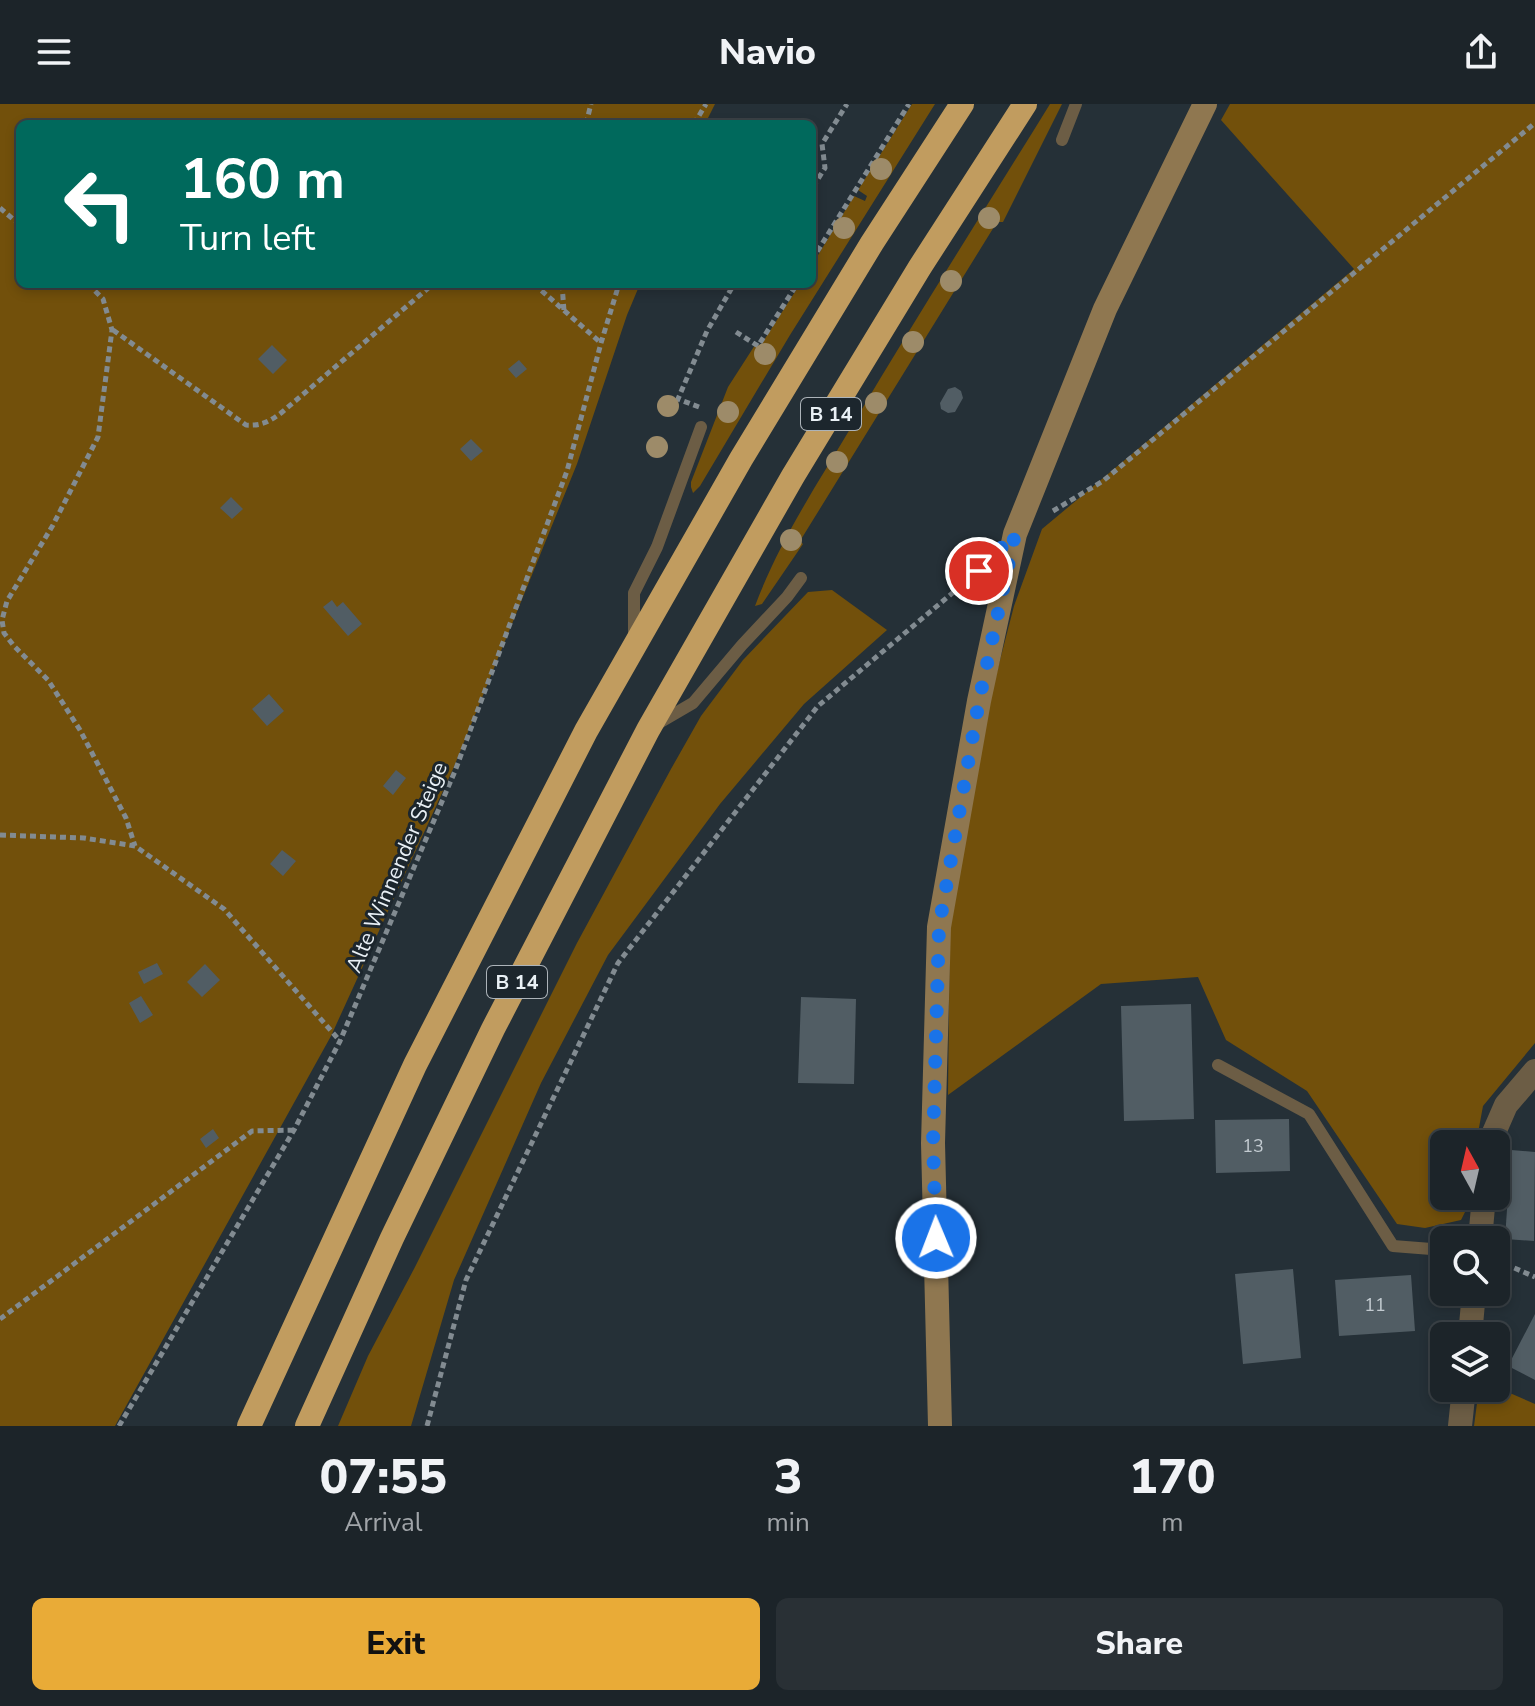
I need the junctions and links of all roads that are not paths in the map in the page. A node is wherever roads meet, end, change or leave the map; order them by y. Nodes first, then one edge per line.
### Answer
1 (962, 104) edge
2 (1025, 104) edge
3 (1076, 104) edge
4 (1205, 104) edge
5 (1062, 140) dead end
6 (701, 427) dead end
7 (801, 578) dead end
8 (634, 646) junction
9 (648, 730) junction
10 (1218, 1065) dead end
11 (1535, 1071) edge
12 (1495, 1130) edge
13 (1430, 1249) edge
14 (1463, 1402) edge
15 (249, 1426) edge
16 (307, 1426) edge
17 (940, 1426) edge
18 (1460, 1426) edge

1 - 8 highway, B 14
2 - 9 highway, B 14
3 - 5 lane
4 - 17 street
6 - 8 lane
7 - 9 lane
8 - 15 highway, B 14
9 - 16 highway, B 14
10 - 13 lane
11 - 12 street
14 - 18 street

